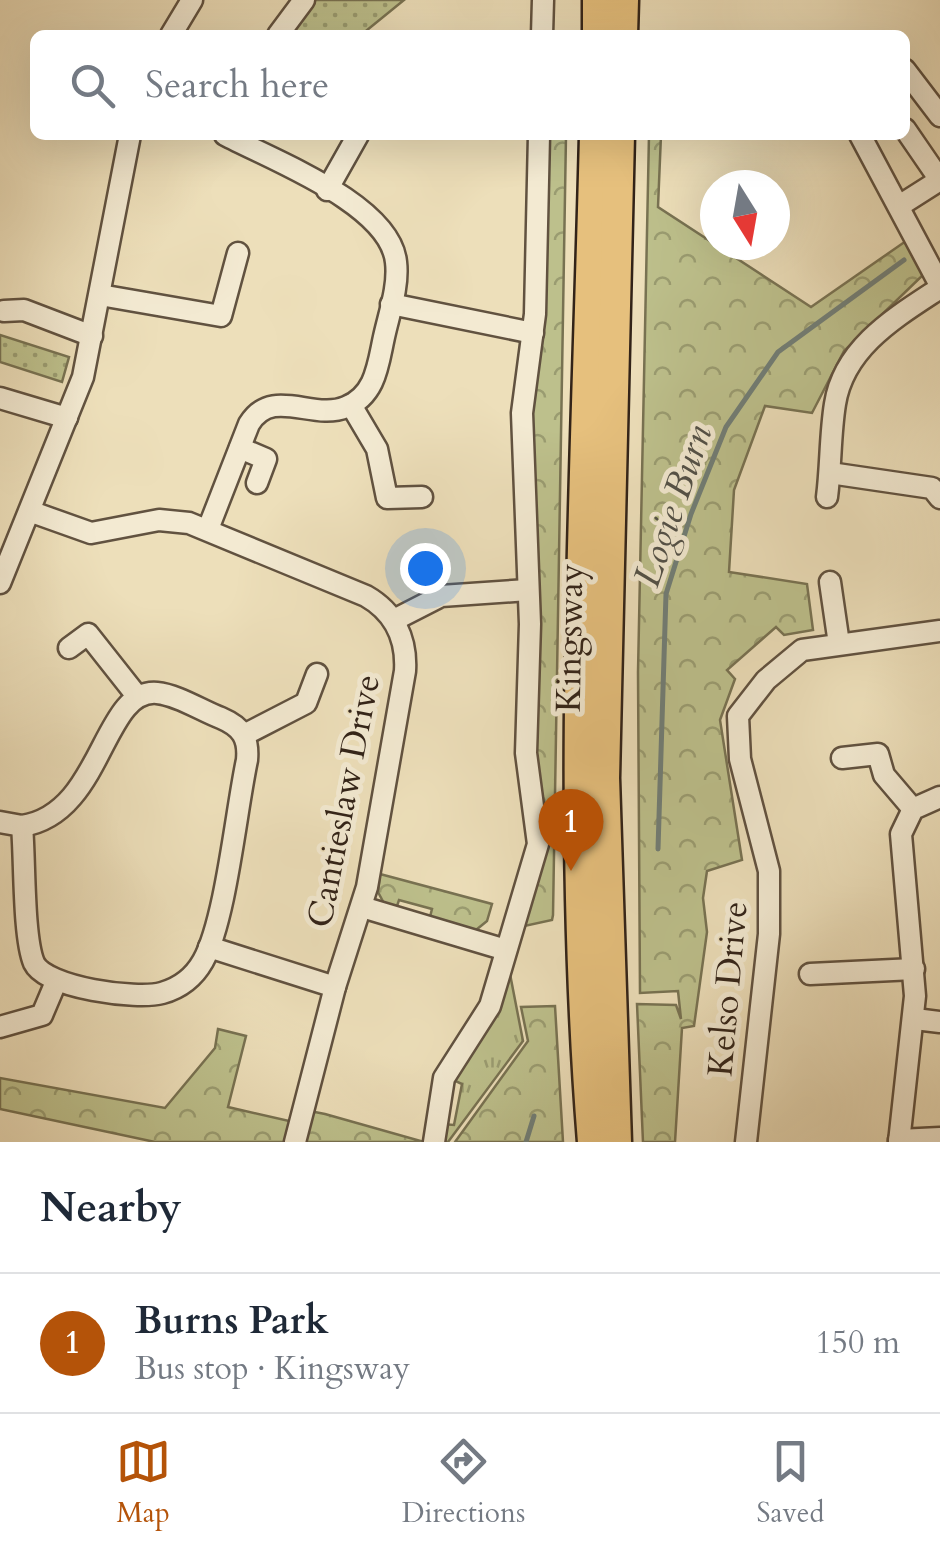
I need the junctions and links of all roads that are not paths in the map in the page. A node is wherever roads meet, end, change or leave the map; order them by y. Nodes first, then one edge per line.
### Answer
1 (192, 0) edge
2 (304, 0) edge
3 (543, 0) edge
4 (598, 0) edge
5 (622, 0) edge
6 (174, 30) edge
7 (282, 30) edge
8 (542, 30) edge
9 (598, 30) edge
10 (622, 30) edge
11 (910, 77) edge
12 (940, 116) edge
13 (910, 137) edge
14 (129, 140) edge
15 (233, 140) edge
16 (355, 140) edge
17 (539, 140) edge
18 (595, 140) edge
19 (619, 140) edge
20 (863, 140) edge
21 (940, 180) edge
22 (328, 190) junction
23 (898, 206) junction
24 (238, 252) dead end
25 (937, 280) edge
26 (100, 295) junction
27 (390, 304) junction
28 (4, 312) dead end
29 (532, 334) junction
30 (92, 336) junction
31 (0, 398) edge
32 (350, 405) junction
33 (68, 418) junction
34 (240, 448) junction
35 (830, 473) junction
36 (257, 483) dead end
37 (422, 497) dead end
38 (827, 497) dead end
39 (940, 498) edge
40 (32, 512) junction
41 (208, 530) junction
42 (830, 582) dead end
43 (0, 583) edge
44 (528, 590) junction
45 (394, 620) junction
46 (940, 631) edge
47 (839, 644) junction
48 (69, 648) dead end
49 (317, 674) dead end
50 (137, 696) junction
51 (244, 734) junction
52 (842, 758) dead end
53 (940, 797) edge
54 (913, 809) junction
55 (0, 822) edge
56 (22, 826) junction
57 (362, 907) junction
58 (209, 947) junction
59 (506, 950) junction
60 (914, 970) junction
61 (810, 974) dead end
62 (56, 982) junction
63 (335, 987) junction
64 (915, 1019) junction
65 (940, 1022) edge
66 (0, 1027) edge
67 (940, 1138) edge
68 (899, 1141) edge
69 (295, 1142) edge
70 (434, 1142) edge
71 (593, 1142) edge
72 (616, 1142) edge
73 (746, 1142) edge

1 - 6 street
2 - 7 street
3 - 8 street
4 - 9 highway
5 - 10 highway
11 - 12 street
13 - 21 street
14 - 26 street
15 - 22 street
16 - 22 street
17 - 29 street
18 - 71 highway, Kingsway
19 - 72 highway, Kingsway
20 - 23 street
21 - 23 street
22 - 27 street
23 - 25 street
24 - 26 street
25 - 35 street
26 - 30 street
27 - 29 street
27 - 32 street
28 - 30 street
29 - 44 street
30 - 33 street
31 - 33 street
32 - 34 street
32 - 37 street
33 - 40 street
34 - 36 street
34 - 41 street
35 - 38 street
35 - 39 street
40 - 41 street
40 - 43 street
41 - 45 street
42 - 47 street
44 - 45 street
44 - 59 street
45 - 57 street, Cantieslaw Drive
46 - 47 street, Kelso Drive
47 - 73 street, Kelso Drive
48 - 50 street
49 - 51 street
50 - 51 street
50 - 56 street
51 - 58 street
52 - 54 street
53 - 54 street
54 - 60 street
55 - 56 street
56 - 62 street
57 - 59 street
57 - 63 street, Cantieslaw Drive
58 - 62 street
58 - 63 street
59 - 70 street
60 - 61 street
60 - 64 street
62 - 66 street
63 - 69 street, Cantieslaw Drive
64 - 65 street
64 - 68 street
67 - 68 street

